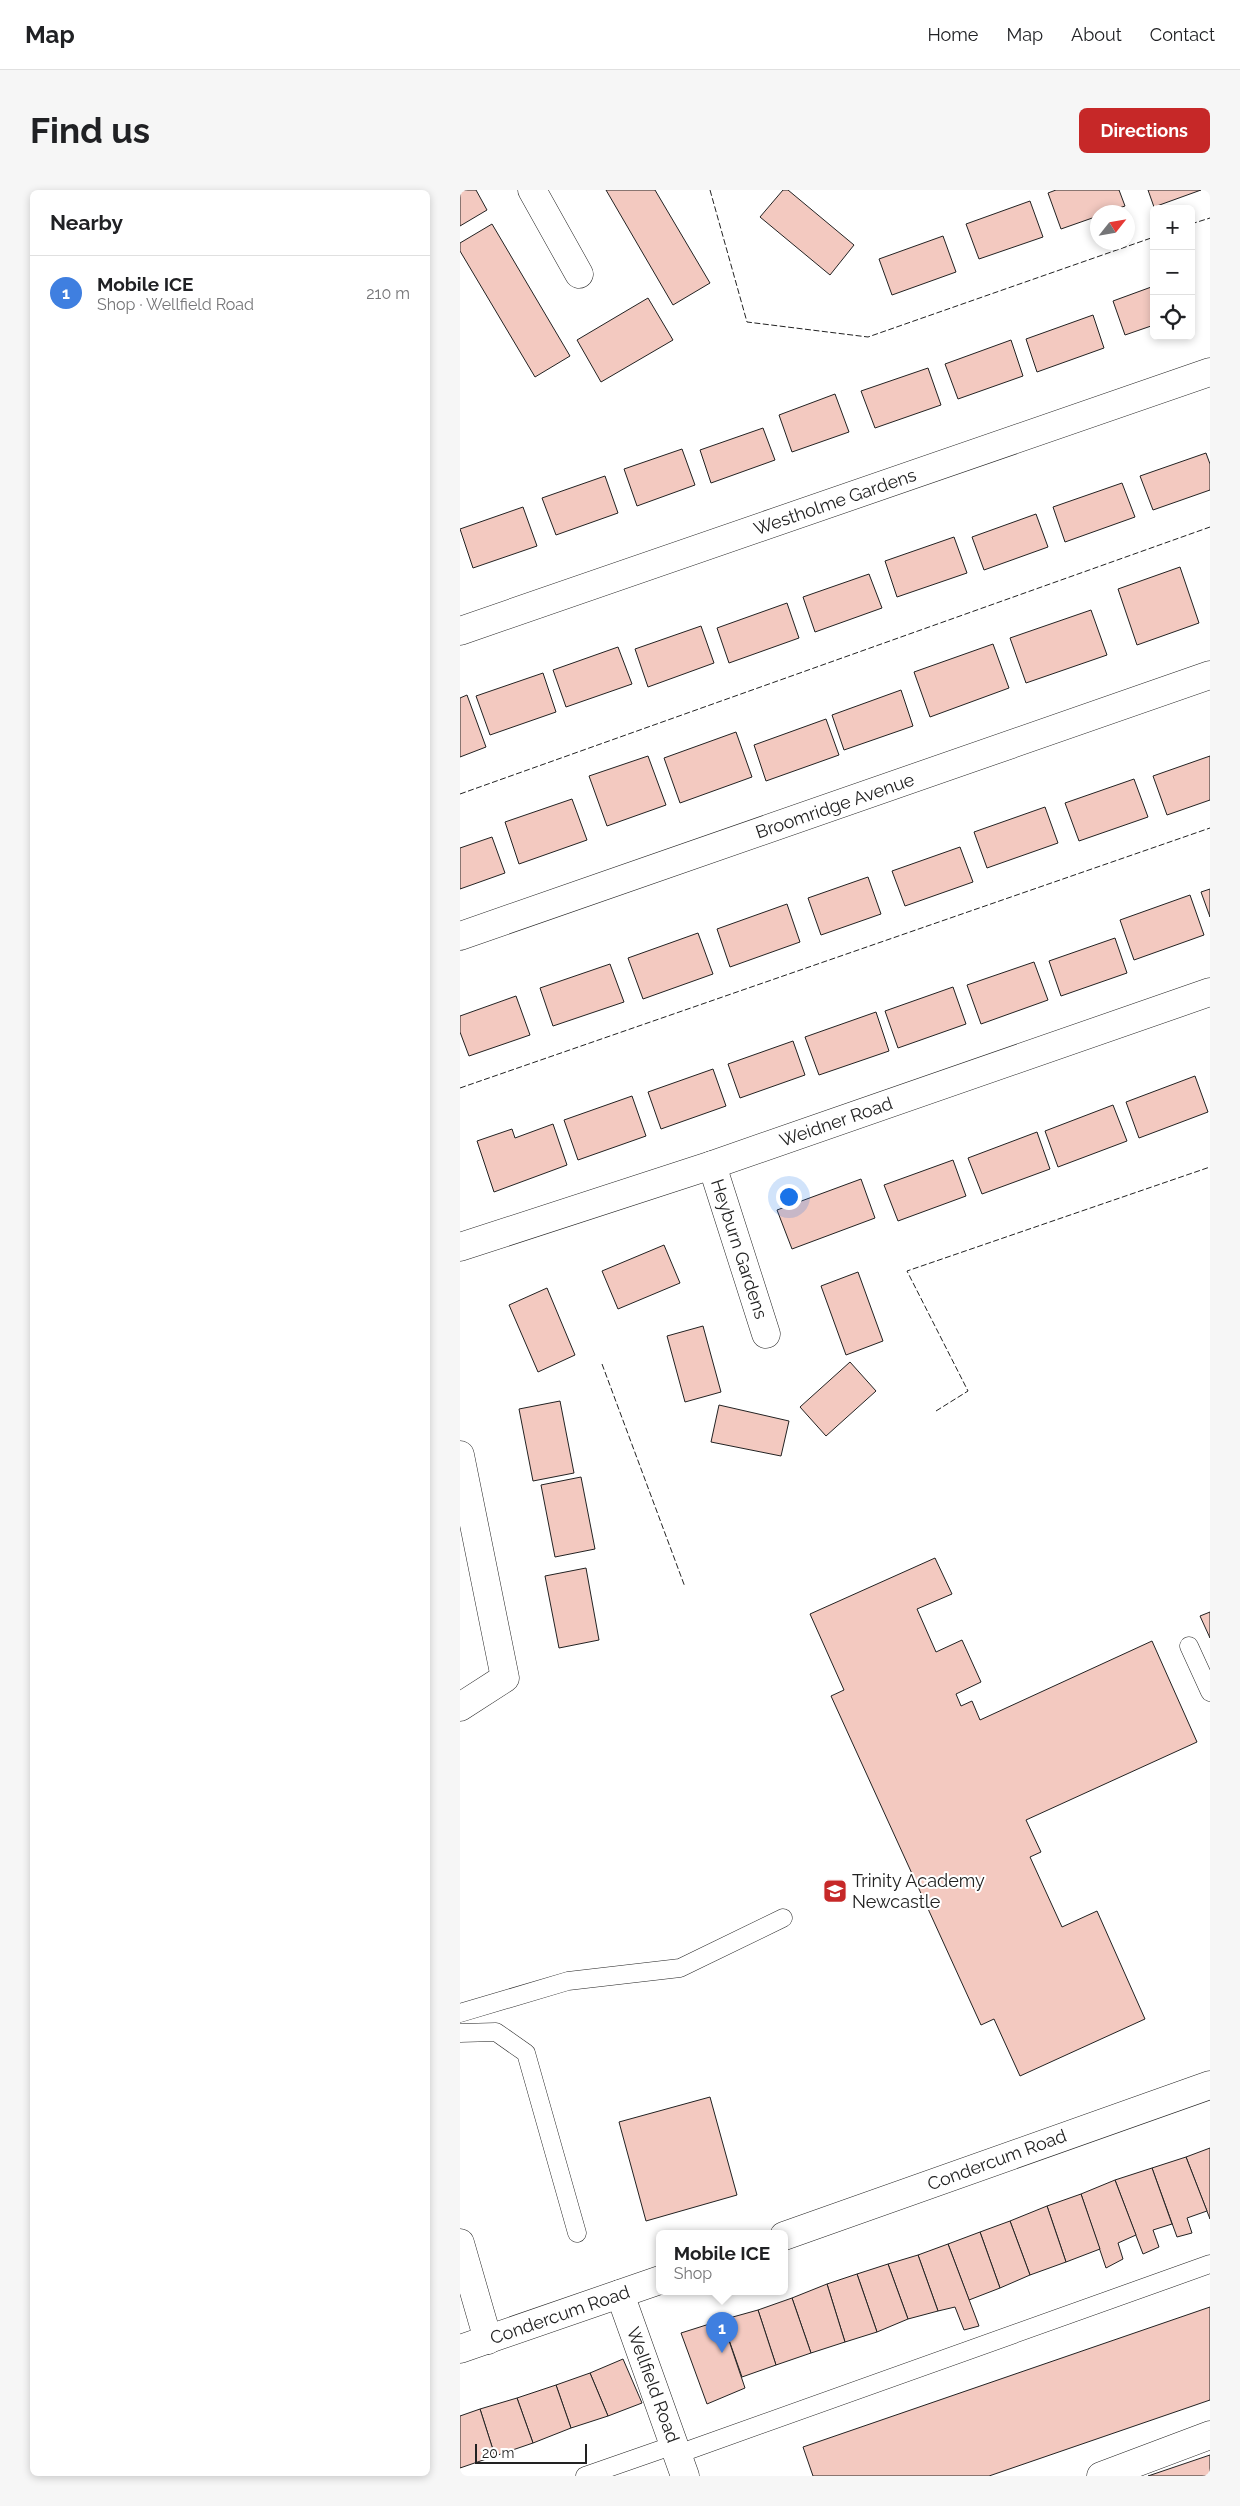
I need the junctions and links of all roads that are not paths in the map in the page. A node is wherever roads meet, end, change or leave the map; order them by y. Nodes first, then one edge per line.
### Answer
1 (532, 190) edge
2 (579, 274) dead end
3 (1210, 372) edge
4 (460, 631) edge
5 (1210, 675) edge
6 (460, 936) edge
7 (1210, 992) edge
8 (712, 1165) junction
9 (460, 1246) edge
10 (766, 1334) dead end
11 (460, 1455) edge
12 (1190, 1646) dead end
13 (1210, 1692) edge
14 (460, 1708) edge
15 (783, 1918) dead end
16 (460, 2013) edge
17 (460, 2033) edge
18 (1210, 2085) edge
19 (577, 2233) dead end
20 (788, 2235) edge
21 (460, 2243) edge
22 (1210, 2264) edge
23 (656, 2281) edge
24 (620, 2294) junction
25 (488, 2340) junction
26 (460, 2349) edge
27 (1210, 2436) edge
28 (679, 2458) edge
29 (585, 2476) edge
30 (1101, 2476) edge

1 - 2 street
3 - 4 street, Westholme Gardens
5 - 6 street, Broomridge Avenue
7 - 8 street, Weidner Road
8 - 9 street, Weidner Road
8 - 10 street, Heyburn Gardens
11 - 14 street
12 - 13 lane
15 - 16 lane
17 - 19 lane
18 - 20 street, Condercum Road
21 - 25 street
22 - 28 lane
23 - 24 street, Condercum Road
24 - 25 street, Condercum Road
24 - 28 street, Wellfield Road
25 - 26 street, Condercum Road
27 - 30 street
28 - 29 lane

